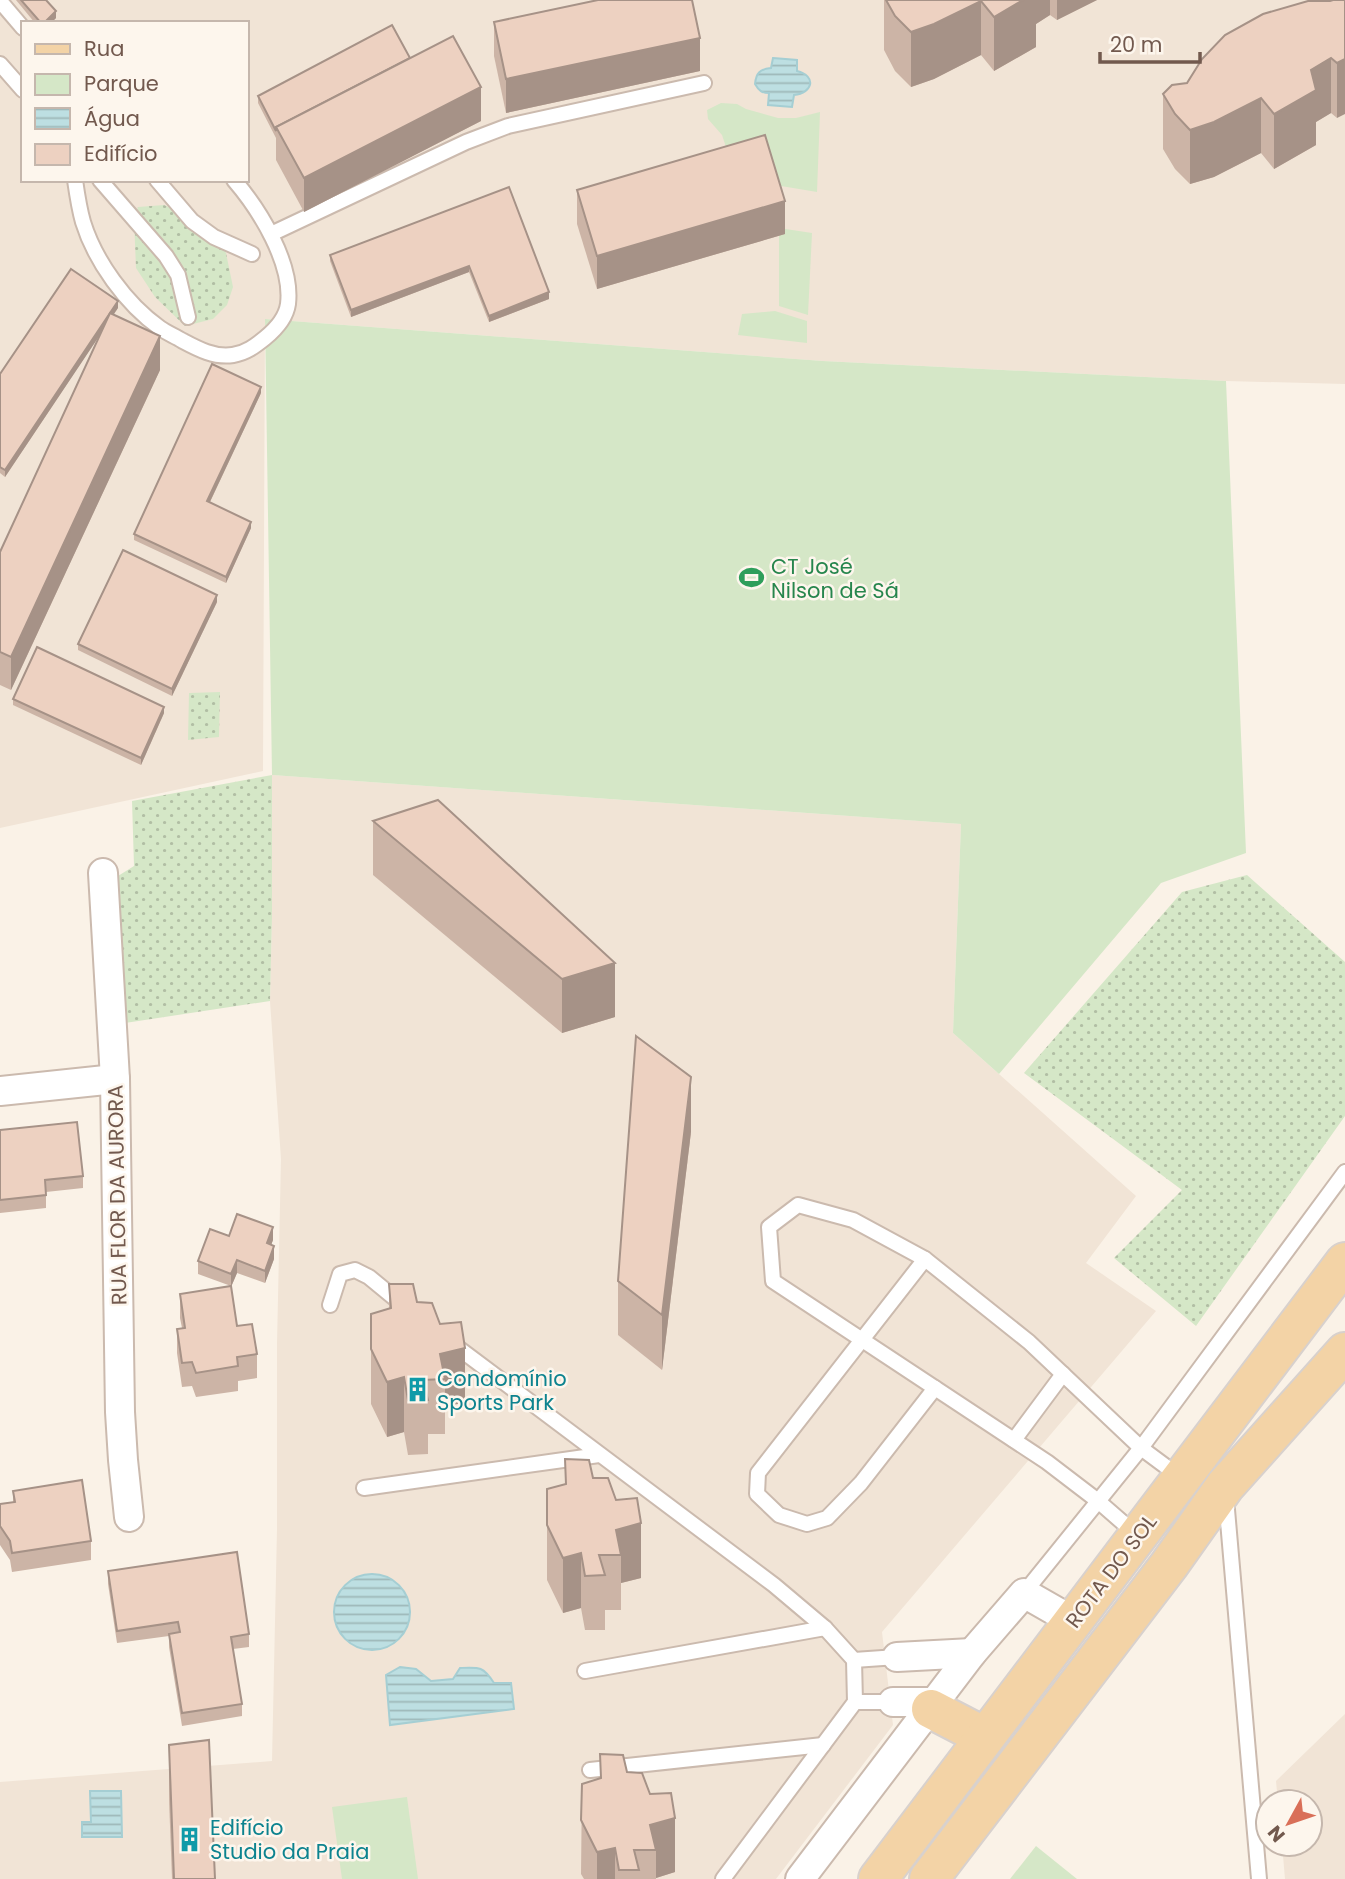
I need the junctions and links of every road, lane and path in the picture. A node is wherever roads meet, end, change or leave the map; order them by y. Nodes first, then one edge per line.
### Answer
1 (0, 1) edge
2 (21, 26) edge
3 (0, 64) edge
4 (704, 83) dead end
5 (21, 88) edge
6 (75, 182) edge
7 (102, 182) edge
8 (159, 182) edge
9 (236, 182) edge
10 (271, 234) junction
11 (252, 254) dead end
12 (188, 317) dead end
13 (103, 873) dead end
14 (115, 1079) junction
15 (0, 1091) edge
16 (1345, 1172) edge
17 (925, 1259) junction
18 (1345, 1262) edge
19 (331, 1305) dead end
20 (411, 1312) edge
21 (433, 1329) edge
22 (863, 1340) junction
23 (1345, 1352) edge
24 (1063, 1374) junction
25 (935, 1388) junction
26 (1014, 1440) junction
27 (1141, 1448) junction
28 (599, 1455) junction
29 (1182, 1478) junction
30 (1225, 1486) junction
31 (364, 1488) dead end
32 (1098, 1501) junction
33 (129, 1517) dead end
34 (1138, 1536) junction
35 (1024, 1593) junction
36 (1073, 1621) junction
37 (825, 1628) junction
38 (972, 1653) junction
39 (897, 1657) joint
40 (854, 1660) junction
41 (585, 1671) dead end
42 (855, 1702) junction
43 (893, 1702) joint
44 (934, 1706) junction
45 (985, 1737) junction
46 (823, 1745) junction
47 (590, 1770) dead end
48 (723, 1879) edge
49 (800, 1879) edge
50 (878, 1879) edge
51 (929, 1879) edge
52 (1259, 1879) edge

1 - 2 lane
3 - 5 lane
4 - 10 lane
6 - 10 lane
7 - 12 lane
8 - 11 lane
9 - 10 lane
13 - 14 street, RUA FLOR DA AURORA
14 - 15 street
14 - 33 street, RUA FLOR DA AURORA
16 - 27 lane
17 - 22 lane
17 - 22 lane
17 - 24 lane
18 - 29 main road, ROTA DO SOL
19 - 20 lane
21 - 28 lane
22 - 25 lane
22 - 25 lane
23 - 30 main road, ROTA DO SOL
24 - 26 lane
24 - 27 lane
25 - 26 lane
26 - 32 lane
27 - 29 lane
27 - 32 lane
28 - 31 lane
28 - 37 lane
29 - 34 main road, ROTA DO SOL
30 - 51 main road, ROTA DO SOL
30 - 52 lane
32 - 34 lane
32 - 35 lane
34 - 36 main road, ROTA DO SOL
35 - 36 street
35 - 38 street
36 - 45 main road, ROTA DO SOL
37 - 40 lane
37 - 41 lane
38 - 39 street
38 - 44 street
39 - 40 lane
40 - 42 lane
42 - 43 lane
42 - 46 lane
43 - 44 street
44 - 45 main road
44 - 49 street
45 - 50 main road, ROTA DO SOL
46 - 47 lane
46 - 48 lane

